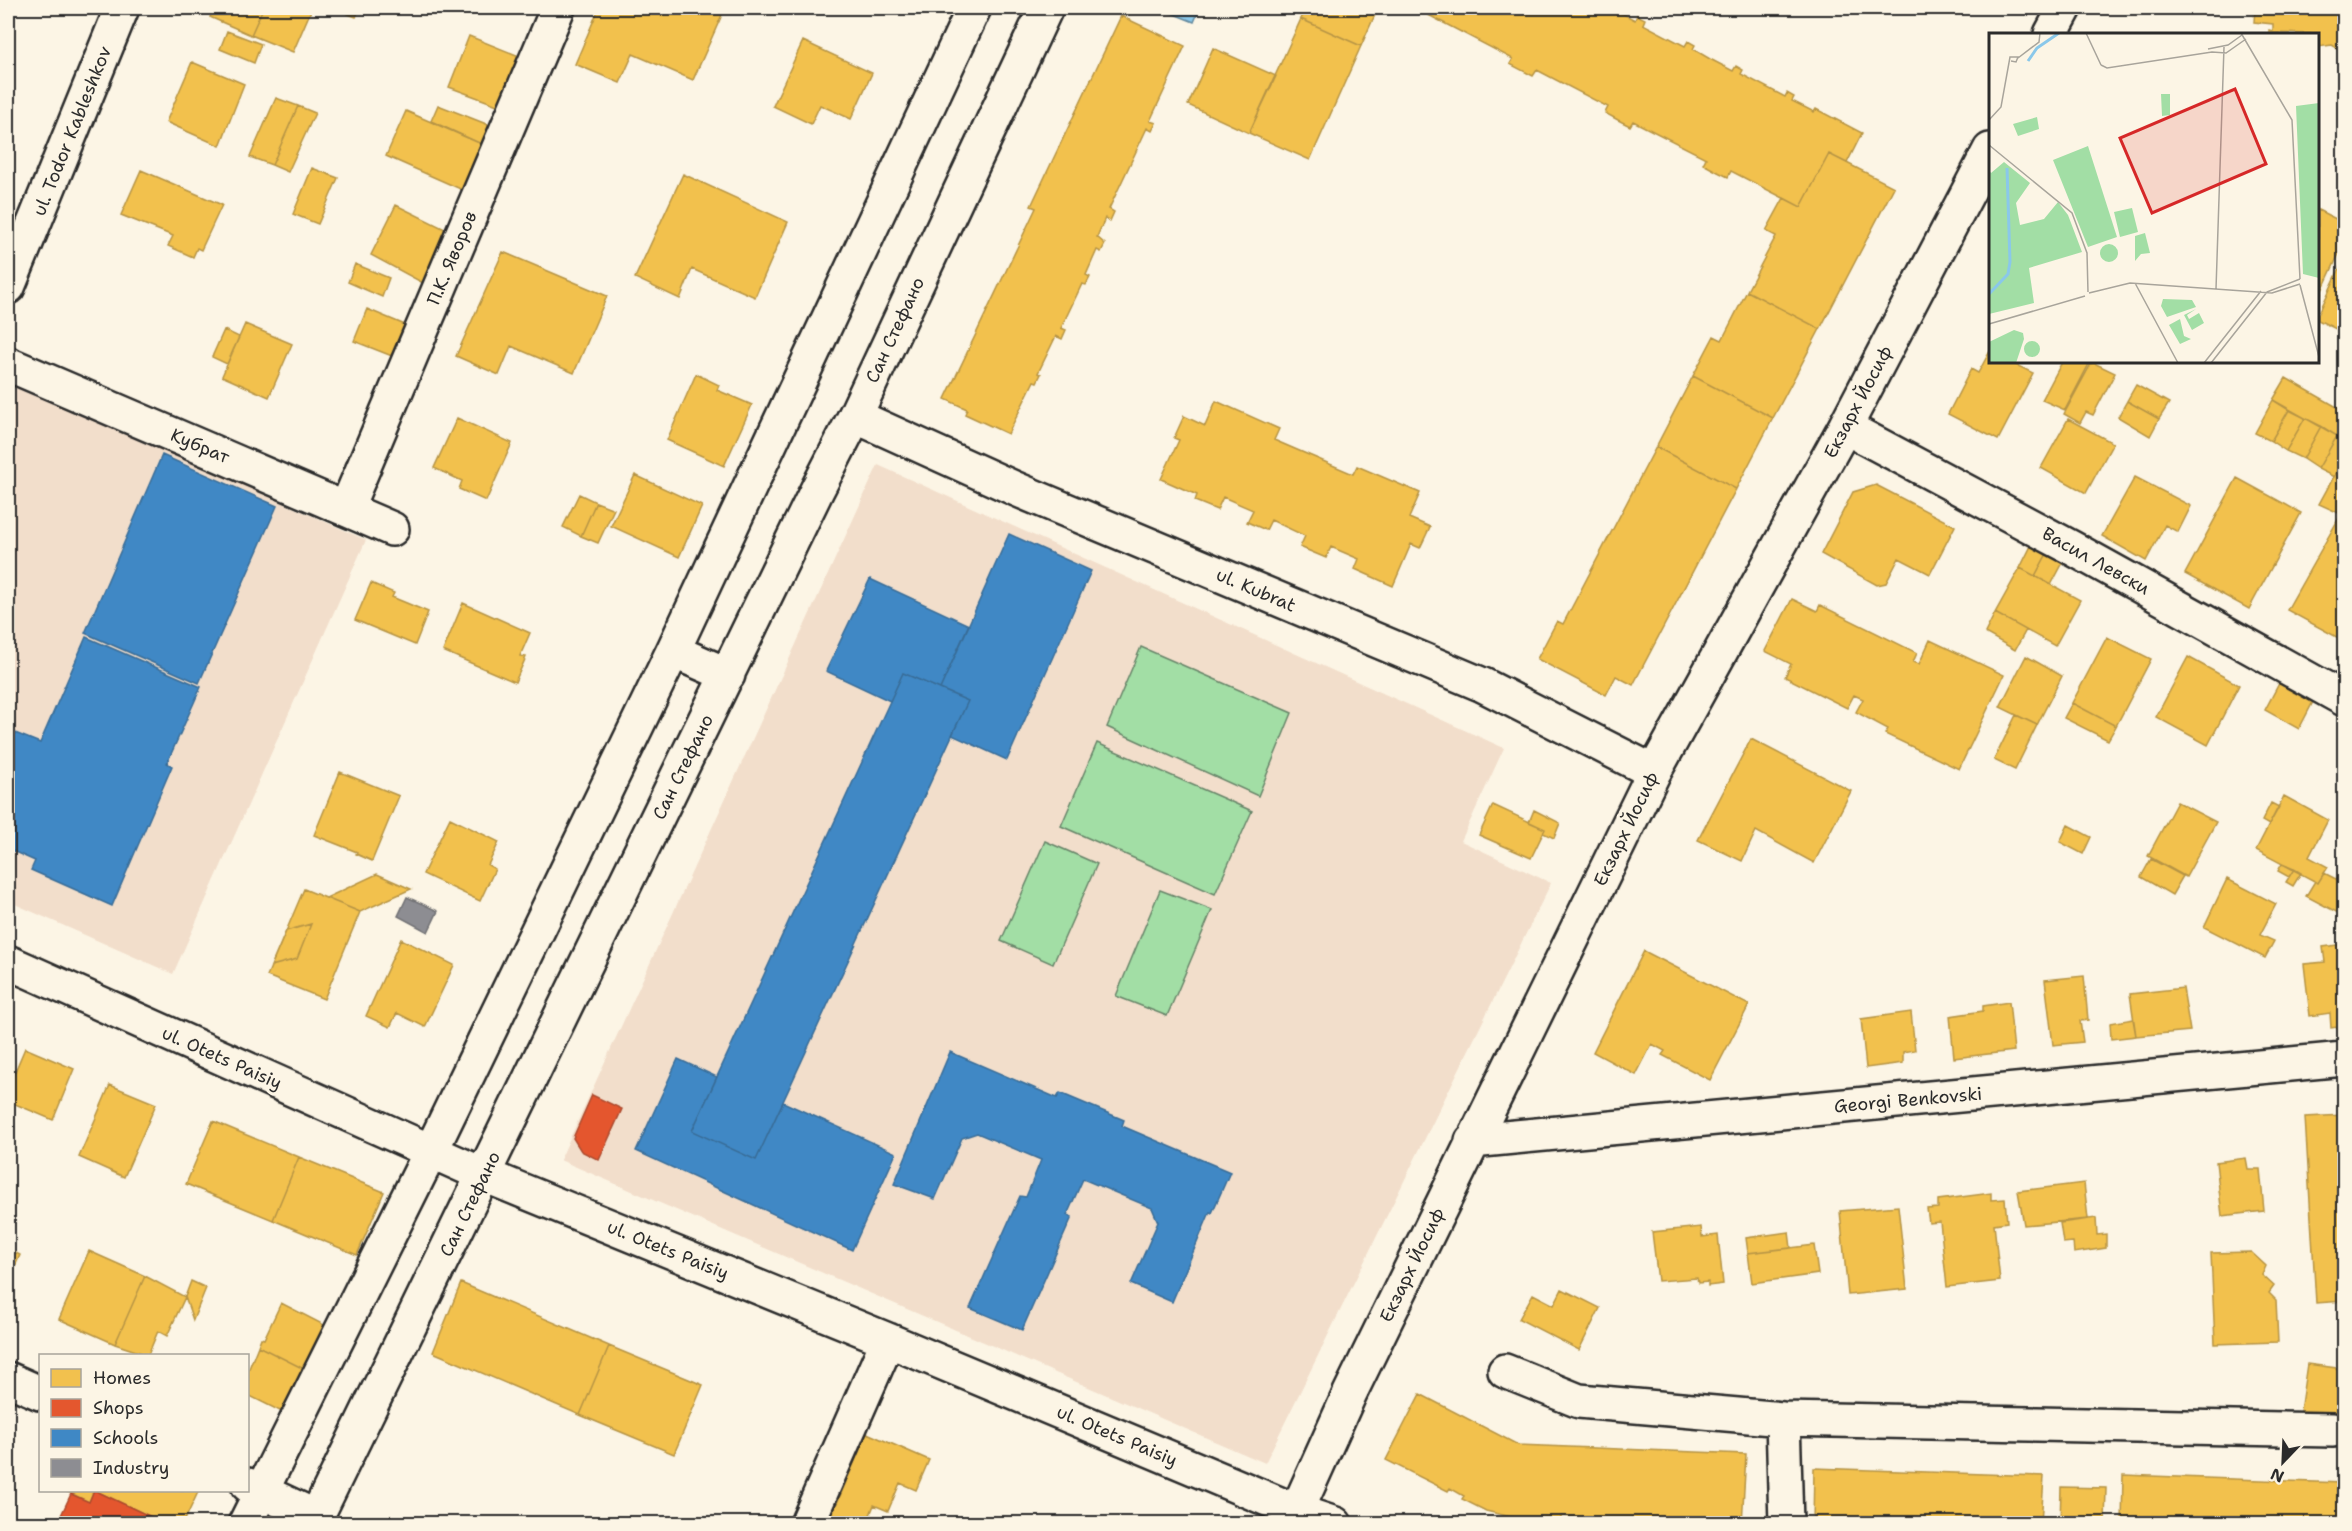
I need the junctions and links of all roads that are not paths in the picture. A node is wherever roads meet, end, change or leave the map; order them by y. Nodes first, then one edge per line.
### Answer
1 (122, 8) edge
2 (558, 8) edge
3 (974, 8) edge
4 (1046, 8) edge
5 (1989, 152) edge
6 (8, 287) edge
7 (8, 364) edge
8 (855, 416) junction
9 (1845, 427) junction
10 (346, 509) junction
11 (392, 529) dead end
12 (673, 651) junction
13 (728, 675) junction
14 (2344, 699) edge
15 (1654, 772) junction
16 (8, 962) edge
17 (2344, 1059) edge
18 (1472, 1141) junction
19 (431, 1152) junction
20 (484, 1175) junction
21 (888, 1340) junction
22 (1505, 1371) dead end
23 (8, 1379) edge
24 (39, 1394) edge
25 (1783, 1419) junction
26 (2333, 1430) dead end
27 (254, 1488) edge
28 (1294, 1517) edge
29 (314, 1520) edge
30 (245, 1524) edge
31 (807, 1524) edge
32 (1335, 1524) edge
33 (1786, 1524) edge

1 - 6 street, ul. Todor Kableshkov
2 - 10 street, П.К. Яворов
3 - 12 street
4 - 8 street, Сан Стефано
5 - 9 street, Екзарх Йосиф
7 - 10 street, Кубрат
8 - 13 street, Сан Стефано
8 - 15 street, ul. Kubrat
9 - 14 street, Васил Левски
9 - 15 street, Екзарх Йосиф
10 - 11 street, Кубрат
12 - 13 street
12 - 19 street
13 - 20 street, Сан Стефано
15 - 18 street, Екзарх Йосиф
16 - 19 street, ul. Otets Paisiy
17 - 18 street, Georgi Benkovski
18 - 28 street, Екзарх Йосиф
19 - 20 street, ul. Otets Paisiy
19 - 27 street
20 - 21 street, ul. Otets Paisiy
20 - 29 street, Сан Стефано
21 - 28 street, ul. Otets Paisiy
21 - 31 street
22 - 25 street
23 - 24 street
25 - 26 street
25 - 33 street
27 - 29 street
27 - 30 street
28 - 32 street, ul. Otets Paisiy

